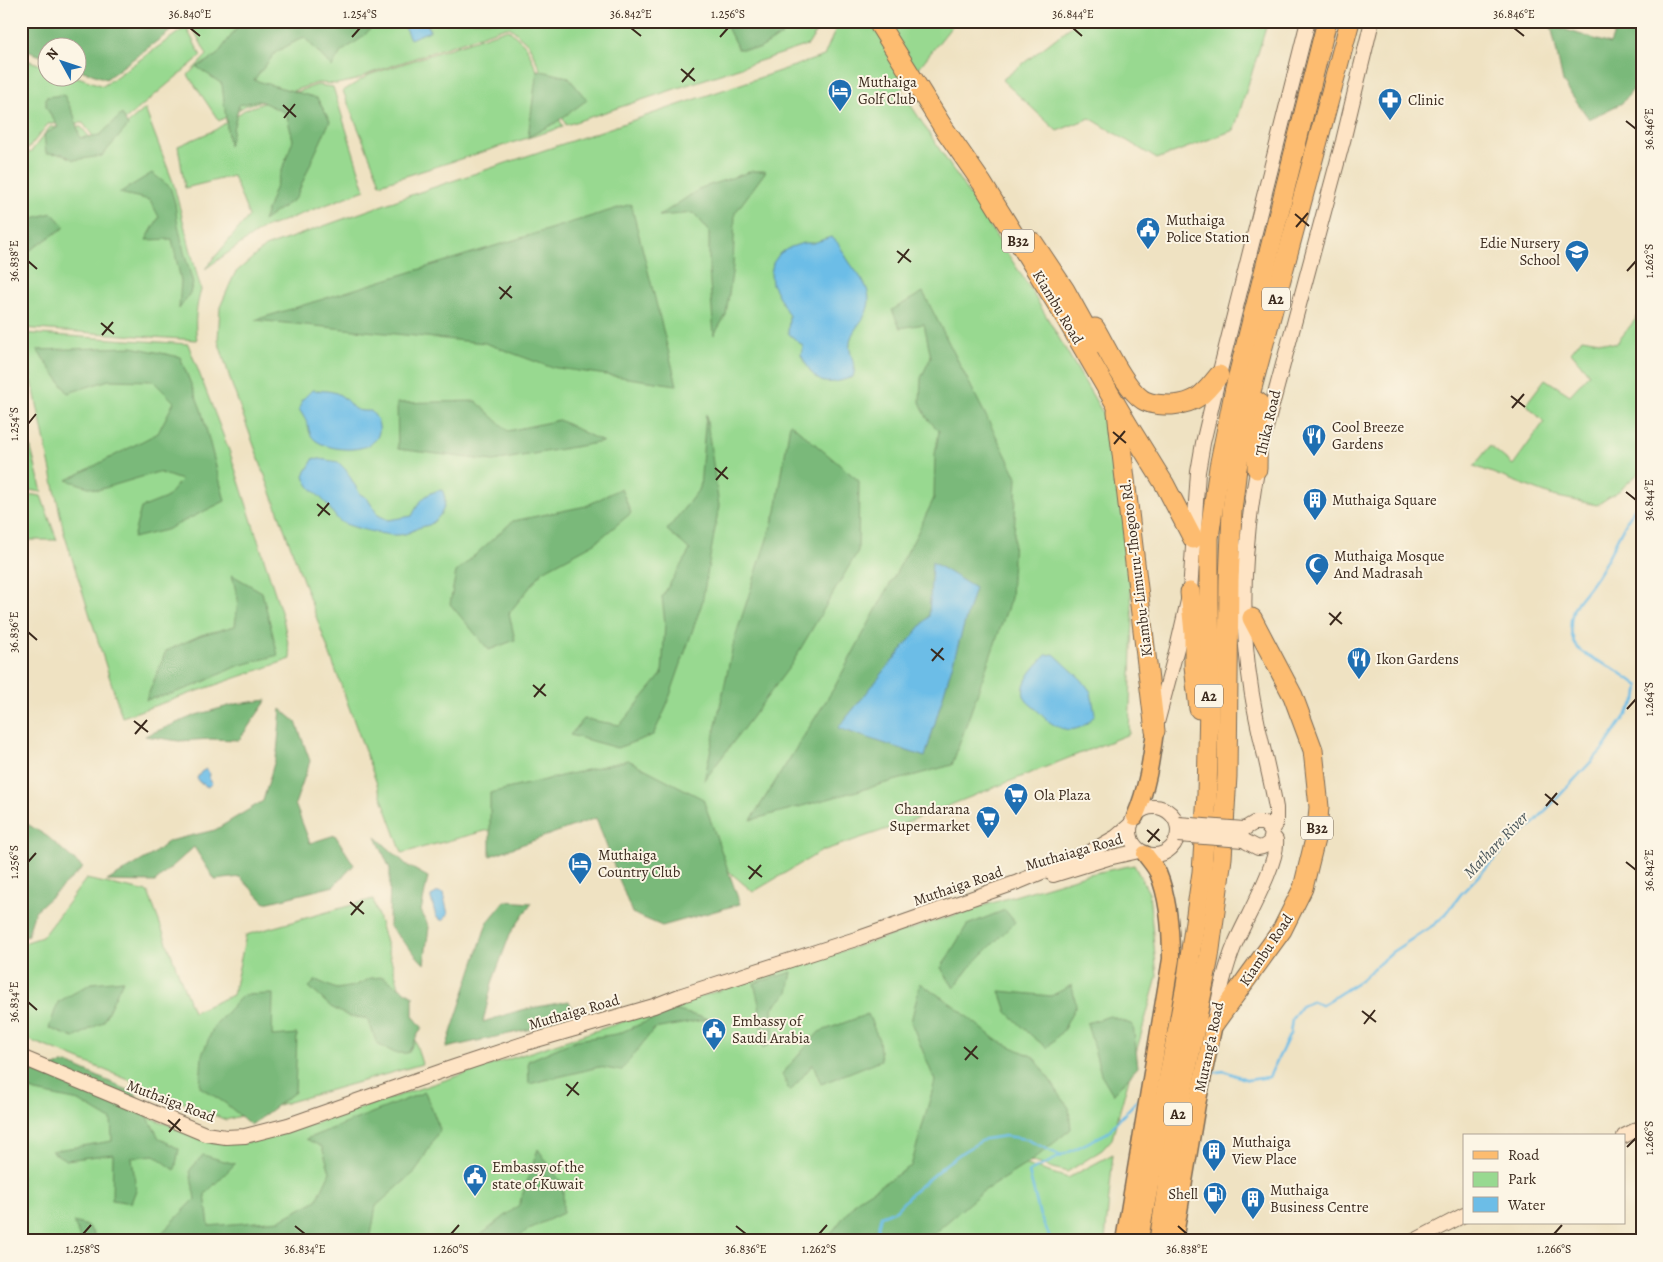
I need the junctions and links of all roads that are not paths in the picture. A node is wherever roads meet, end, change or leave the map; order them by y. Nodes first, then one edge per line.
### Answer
1 (877, 21) edge
2 (1308, 21) edge
3 (1327, 21) edge
4 (1350, 21) edge
5 (1372, 21) edge
6 (914, 81) junction
7 (1065, 290) junction
8 (1258, 368) junction
9 (1219, 375) junction
10 (1116, 405) junction
11 (1257, 469) junction
12 (1185, 504) dead end
13 (1193, 539) junction
14 (1190, 592) junction
15 (1252, 618) dead end
16 (1154, 731) junction
17 (1208, 757) junction
18 (1133, 820) junction
19 (1225, 820) joint
20 (1178, 830) junction
21 (1272, 833) junction
22 (1244, 834) junction
23 (1142, 852) junction
24 (1018, 882) junction
25 (1214, 1024) junction
26 (21, 1057) edge
27 (1642, 1127) edge
28 (1626, 1135) edge
29 (1463, 1216) edge
30 (1124, 1241) edge
31 (1138, 1241) edge
32 (1159, 1241) edge
33 (1174, 1241) edge
34 (1414, 1241) edge

1 - 6 highway, Kiambu Road / B32
2 - 9 main road
3 - 17 highway, A2
4 - 8 highway, Thika Road / A2
5 - 11 main road, Thika Road
6 - 7 highway, Kiambu Road / B32
6 - 10 highway, Kiambu Road / B32
7 - 9 highway, Kiambu Road / B32
7 - 12 highway, Kiambu Road / B32
8 - 11 highway
8 - 19 highway, Thika Road / A2
9 - 13 main road
10 - 13 highway, Kiambu Road / B32
10 - 16 highway, Kiambu-Limuru-Thogoto Rd. / B32
11 - 21 main road, Thika Road
13 - 14 main road
14 - 16 main road
14 - 17 highway
15 - 25 highway, Kiambu Road / B32
16 - 18 main road
17 - 31 highway, A2
18 - 20 main road
18 - 23 main road
18 - 24 main road, Muthaiga Road
19 - 32 highway, Murang'a Road / A2
20 - 22 main road, bridge
20 - 23 main road
21 - 22 main road
21 - 22 main road
21 - 25 main road, Murang'a Road
23 - 24 main road, Muthaiaga Road
23 - 30 main road
24 - 26 main road, Muthaiga Road
25 - 33 main road, Murang'a Road
27 - 28 main road
29 - 34 main road

